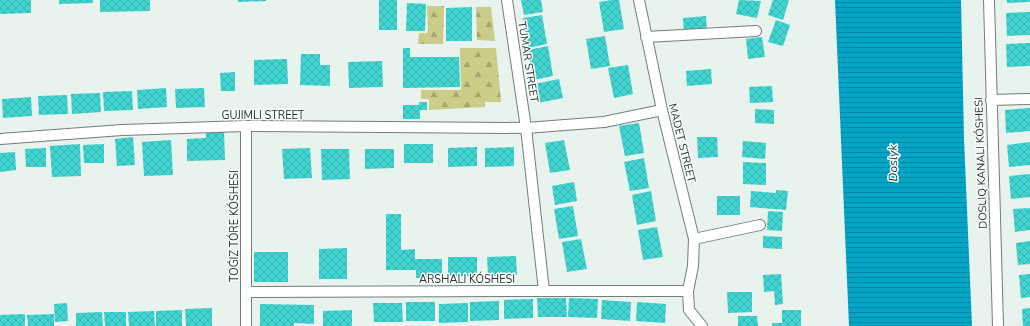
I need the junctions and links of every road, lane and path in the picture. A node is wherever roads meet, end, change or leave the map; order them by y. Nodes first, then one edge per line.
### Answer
1 (507, 0) edge
2 (639, 0) edge
3 (989, 0) edge
4 (756, 31) dead end
5 (646, 36) junction
6 (1030, 99) edge
7 (991, 100) junction
8 (662, 110) junction
9 (246, 126) junction
10 (526, 128) junction
11 (0, 140) edge
12 (760, 225) dead end
13 (694, 239) junction
14 (544, 291) junction
15 (688, 291) junction
16 (246, 292) junction
17 (246, 326) edge
18 (702, 326) edge
19 (998, 326) edge

1 - 10 street, TUMAR STREET
2 - 5 street, MADET STREET
3 - 7 street
4 - 5 street
5 - 8 street, MADET STREET
6 - 7 street
7 - 19 street
8 - 10 street, GUJIMLI STREET
8 - 13 street, MADET STREET
9 - 10 street, GUJIMLI STREET
9 - 11 street, GUJIMLI STREET
9 - 16 street
10 - 14 street
12 - 13 street
13 - 15 street, MADET STREET
14 - 15 street
14 - 16 street
15 - 18 street, MADET STREET
16 - 17 street

